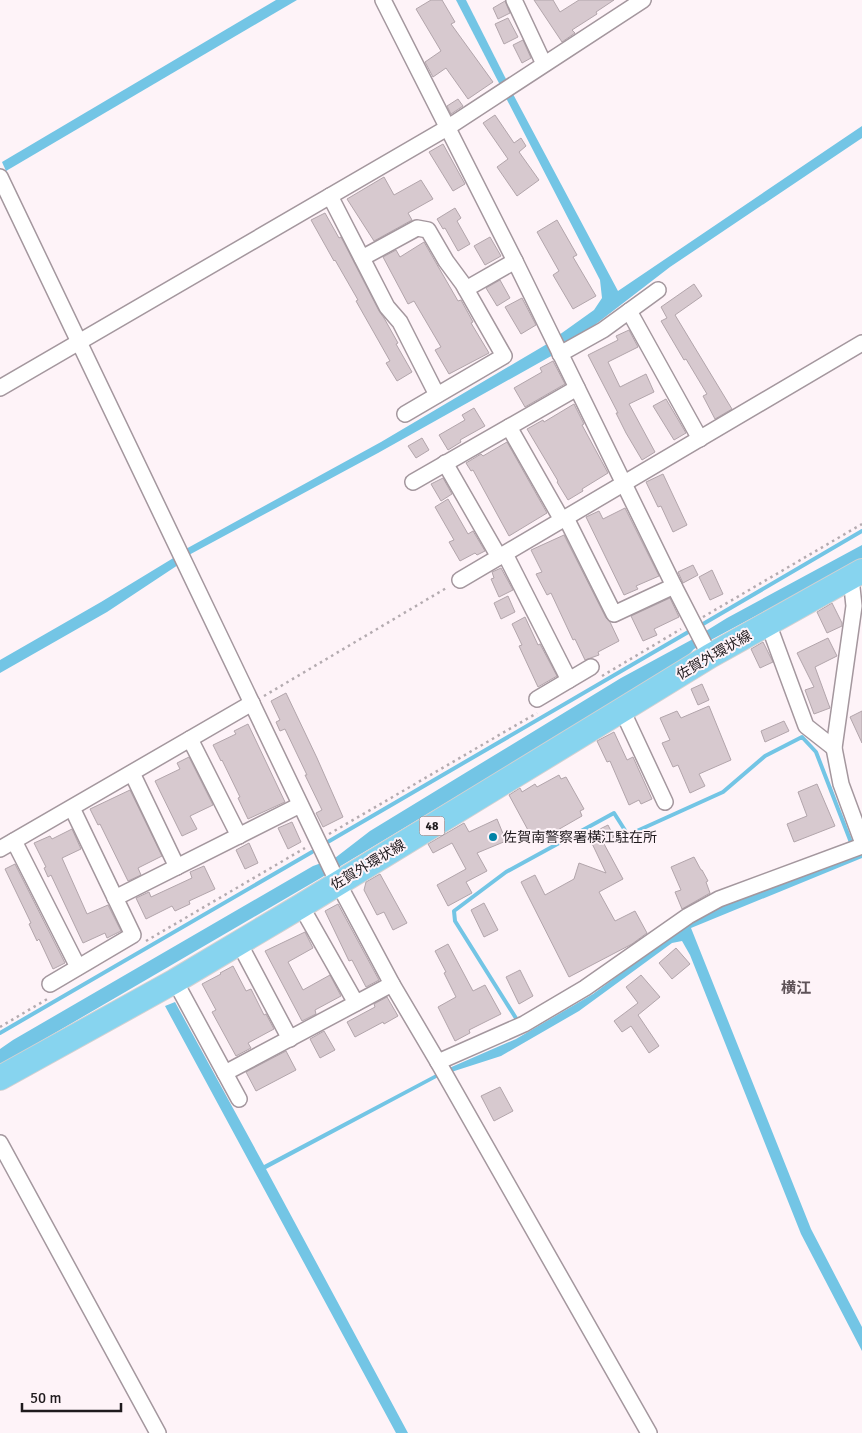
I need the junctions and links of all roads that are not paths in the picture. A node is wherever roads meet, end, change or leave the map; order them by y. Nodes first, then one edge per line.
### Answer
1 (383, 0) edge
2 (514, 0) edge
3 (643, 0) edge
4 (544, 64) junction
5 (447, 128) junction
6 (0, 177) edge
7 (330, 196) junction
8 (362, 258) junction
9 (514, 260) junction
10 (466, 289) junction
11 (658, 290) dead end
12 (629, 311) junction
13 (79, 342) junction
14 (862, 343) edge
15 (560, 354) junction
16 (0, 388) edge
17 (577, 388) junction
18 (437, 395) junction
19 (405, 414) dead end
20 (510, 427) junction
21 (700, 439) junction
22 (445, 463) junction
23 (413, 482) dead end
24 (624, 484) junction
25 (564, 519) junction
26 (502, 555) junction
27 (856, 574) edge
28 (460, 580) road end
29 (674, 586) junction
30 (768, 623) junction
31 (701, 639) junction
32 (595, 672) road end
33 (569, 680) junction
34 (252, 703) junction
35 (538, 706) road end
36 (622, 710) junction
37 (190, 739) junction
38 (834, 748) junction
39 (132, 773) junction
40 (665, 802) dead end
41 (300, 805) junction
42 (72, 808) junction
43 (239, 836) junction
44 (14, 841) junction
45 (858, 846) edge
46 (0, 850) edge
47 (177, 867) junction
48 (337, 881) junction
49 (115, 898) junction
50 (301, 906) junction
51 (239, 943) junction
52 (78, 967) junction
53 (175, 981) junction
54 (392, 984) junction
55 (50, 990) road end
56 (356, 1003) junction
57 (290, 1039) junction
58 (442, 1069) junction
59 (225, 1073) junction
60 (0, 1078) edge
61 (239, 1099) dead end
62 (0, 1143) edge
63 (158, 1433) edge
64 (649, 1433) edge

1 - 5 street
2 - 4 street
3 - 4 street
4 - 5 street
5 - 7 street
5 - 9 street
6 - 13 street
7 - 8 street
7 - 13 street
8 - 10 street
8 - 18 street
9 - 10 street
9 - 15 street
10 - 18 street
11 - 12 street
12 - 15 street
12 - 21 street
13 - 16 street
13 - 34 street
14 - 21 street
15 - 17 street
17 - 20 street
17 - 24 street
18 - 19 street
20 - 22 street
20 - 25 street
21 - 24 street
22 - 23 street
22 - 26 street
24 - 25 street
24 - 29 street
25 - 26 street
25 - 29 street
26 - 28 street
26 - 33 street
27 - 30 main road, 佐賀外環状線 / 48
27 - 38 street
29 - 31 street
30 - 31 main road, 佐賀外環状線 / 48
30 - 38 street
31 - 36 main road, 佐賀外環状線 / 48
32 - 33 street
33 - 35 street
34 - 37 street
34 - 41 street
36 - 40 street
36 - 48 main road, 佐賀外環状線 / 48
37 - 39 street
37 - 43 street
38 - 45 street
39 - 42 street
39 - 47 street
41 - 43 street
41 - 48 street
42 - 44 street
42 - 49 street
43 - 47 street
44 - 46 street
44 - 52 street
45 - 58 street
47 - 49 street
48 - 50 main road, 佐賀外環状線 / 48
48 - 54 street
49 - 52 street
50 - 51 main road, 佐賀外環状線 / 48
50 - 56 street
51 - 53 main road, 佐賀外環状線 / 48
51 - 57 street
52 - 55 street
53 - 59 street
53 - 60 main road, 佐賀外環状線 / 48
54 - 56 street
54 - 58 street
56 - 57 street
57 - 59 street
58 - 64 street
59 - 61 street
62 - 63 street

